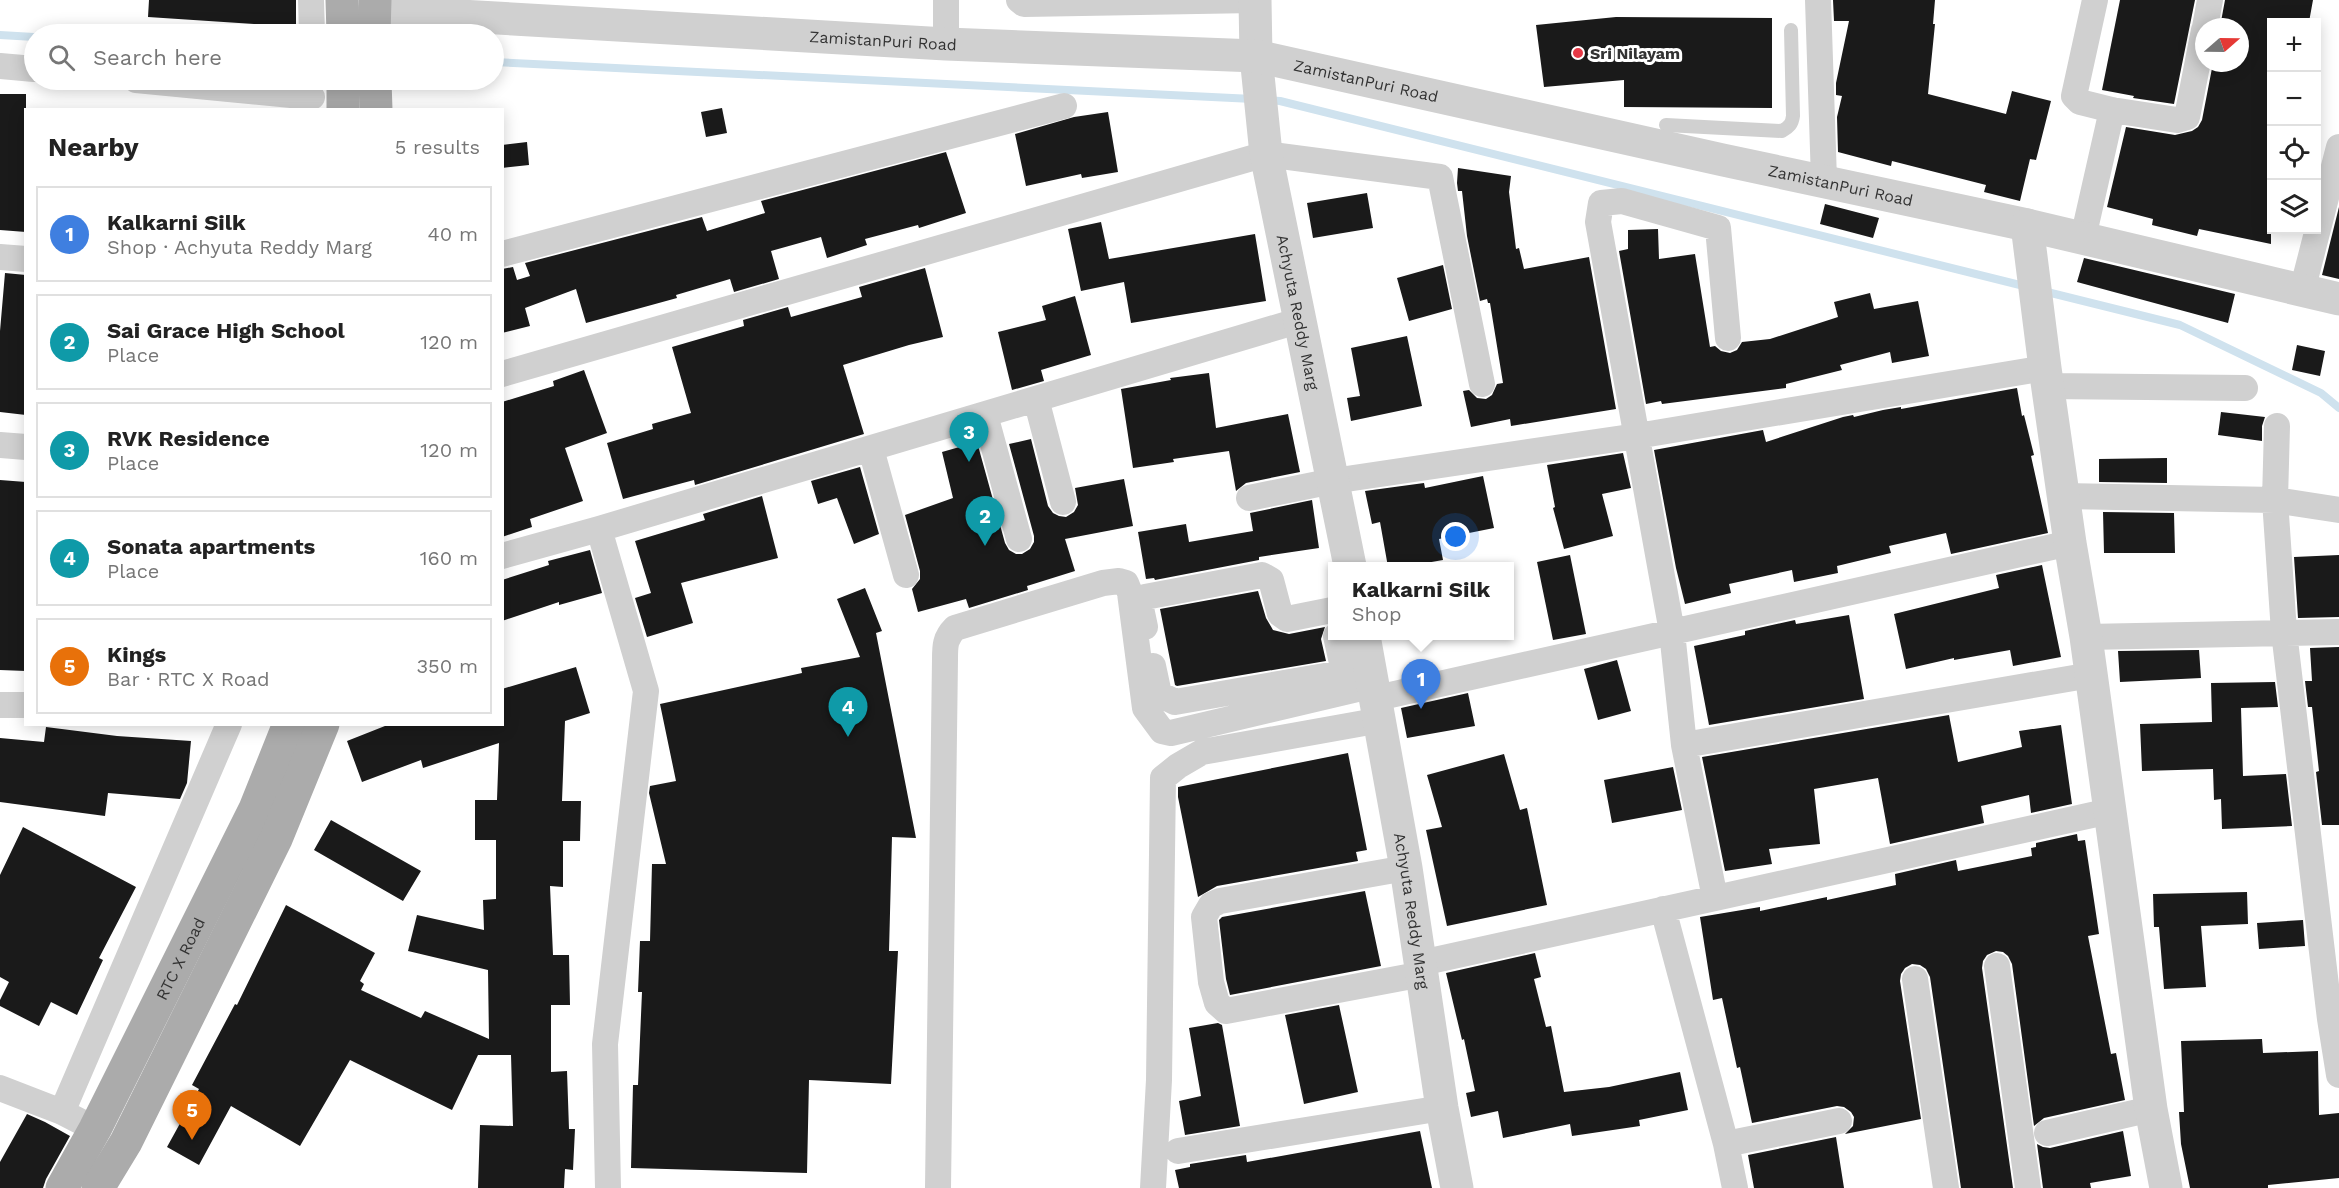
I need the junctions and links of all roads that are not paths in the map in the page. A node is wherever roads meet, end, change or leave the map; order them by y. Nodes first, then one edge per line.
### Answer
1 (311, 0) edge
2 (342, 0) edge
3 (946, 0) edge
4 (1019, 0) edge
5 (1255, 0) edge
6 (1818, 0) edge
7 (2095, 0) edge
8 (2210, 0) edge
9 (375, 15) edge
10 (2206, 18) edge
11 (312, 24) edge
12 (343, 24) edge
13 (1791, 30) dead end
14 (946, 44) junction
15 (1257, 65) junction
16 (0, 66) edge
17 (24, 68) edge
18 (2196, 72) edge
19 (253, 90) edge
20 (343, 90) edge
21 (375, 90) edge
22 (312, 95) edge
23 (1821, 105) junction
24 (1064, 106) dead end
25 (1792, 106) junction
26 (343, 108) edge
27 (376, 108) edge
28 (2112, 110) junction
29 (1666, 124) dead end
30 (1725, 128) junction
31 (2339, 147) edge
32 (1266, 154) junction
33 (1723, 160) junction
34 (1824, 180) junction
35 (2083, 238) junction
36 (2029, 241) junction
37 (504, 253) edge
38 (0, 257) edge
39 (24, 260) edge
40 (2302, 291) junction
41 (2339, 298) edge
42 (1301, 320) junction
43 (1728, 338) dead end
44 (504, 373) edge
45 (2046, 377) junction
46 (1482, 384) dead end
47 (2245, 388) dead end
48 (1036, 399) junction
49 (985, 415) junction
50 (2277, 426) dead end
51 (1636, 436) junction
52 (0, 444) edge
53 (24, 447) edge
54 (871, 449) junction
55 (1333, 481) junction
56 (2063, 496) junction
57 (1249, 498) dead end
58 (2274, 500) junction
59 (1063, 502) dead end
60 (2339, 510) edge
61 (599, 529) junction
62 (1019, 539) dead end
63 (2070, 543) junction
64 (504, 555) edge
65 (1349, 562) edge
66 (906, 575) dead end
67 (1328, 613) edge
68 (1672, 632) junction
69 (2284, 632) junction
70 (2339, 632) edge
71 (2086, 637) junction
72 (1339, 640) edge
73 (1364, 640) edge
74 (2091, 675) junction
75 (1369, 688) junction
76 (0, 704) edge
77 (24, 705) edge
78 (228, 726) edge
79 (289, 726) edge
80 (322, 726) edge
81 (1172, 733) junction
82 (1684, 745) junction
83 (1178, 766) junction
84 (2110, 811) junction
85 (1406, 868) junction
86 (1715, 898) junction
87 (1663, 909) junction
88 (1997, 966) dead end
89 (1422, 968) junction
90 (1915, 979) dead end
91 (2339, 1075) edge
92 (0, 1088) edge
93 (1442, 1108) junction
94 (2151, 1109) junction
95 (62, 1112) junction
96 (1839, 1122) dead end
97 (95, 1129) junction
98 (2047, 1133) dead end
99 (1726, 1144) junction
100 (1178, 1151) dead end
101 (62, 1188) edge
102 (98, 1188) edge
103 (608, 1188) edge
104 (938, 1188) edge
105 (1154, 1188) edge
106 (1457, 1188) edge
107 (1735, 1188) edge
108 (1946, 1188) edge
109 (2028, 1188) edge
110 (2166, 1188) edge

1 - 11 street
2 - 12 main road
3 - 14 street
4 - 5 street
5 - 15 street, Achyuta Reddy Marg
6 - 23 street
7 - 28 street
8 - 10 street
9 - 14 street, ZamistanPuri Road
13 - 25 lane
14 - 15 street, ZamistanPuri Road
15 - 32 street, Achyuta Reddy Marg
15 - 33 street, ZamistanPuri Road
16 - 17 street
18 - 28 street
19 - 22 street
20 - 26 main road
21 - 27 main road
23 - 25 lane
23 - 34 street
24 - 37 street
25 - 30 lane
28 - 35 street
29 - 30 lane
30 - 33 lane
31 - 40 street
32 - 42 street, Achyuta Reddy Marg
32 - 44 street
32 - 46 street
33 - 34 street, ZamistanPuri Road
34 - 36 street, ZamistanPuri Road
35 - 36 street, ZamistanPuri Road
35 - 40 street, ZamistanPuri Road
36 - 45 street
38 - 39 street
40 - 41 street, ZamistanPuri Road
42 - 48 street
42 - 55 street, Achyuta Reddy Marg
43 - 51 street
45 - 47 street
45 - 51 street
45 - 56 street
48 - 49 street
48 - 59 street
49 - 54 street
49 - 62 street
50 - 58 street
51 - 55 street
51 - 68 street
52 - 53 street
54 - 61 street
54 - 66 street
55 - 57 street
55 - 65 street, Achyuta Reddy Marg
56 - 58 street
56 - 63 street
58 - 60 street
58 - 69 street
61 - 64 street
61 - 103 street
63 - 68 street
63 - 71 street
67 - 75 street
68 - 75 street
68 - 82 street
69 - 70 street
69 - 71 street
69 - 91 street
71 - 74 street
72 - 75 street
73 - 75 street, Achyuta Reddy Marg
74 - 82 street
74 - 84 street
75 - 81 street
75 - 83 street
75 - 85 street, Achyuta Reddy Marg
76 - 77 street
78 - 95 street
79 - 97 main road, RTC X Road
80 - 102 main road, RTC X Road
81 - 83 street
81 - 104 street
82 - 86 street
83 - 105 street
84 - 86 street
84 - 94 street
85 - 89 street, Achyuta Reddy Marg
85 - 89 street
86 - 87 street
87 - 89 street
87 - 99 street
88 - 109 street
89 - 93 street, Achyuta Reddy Marg
90 - 108 street
92 - 95 street
93 - 100 street
93 - 106 street, Achyuta Reddy Marg
94 - 98 street
94 - 110 street
95 - 97 street
96 - 99 street
97 - 101 main road, RTC X Road
99 - 107 street

